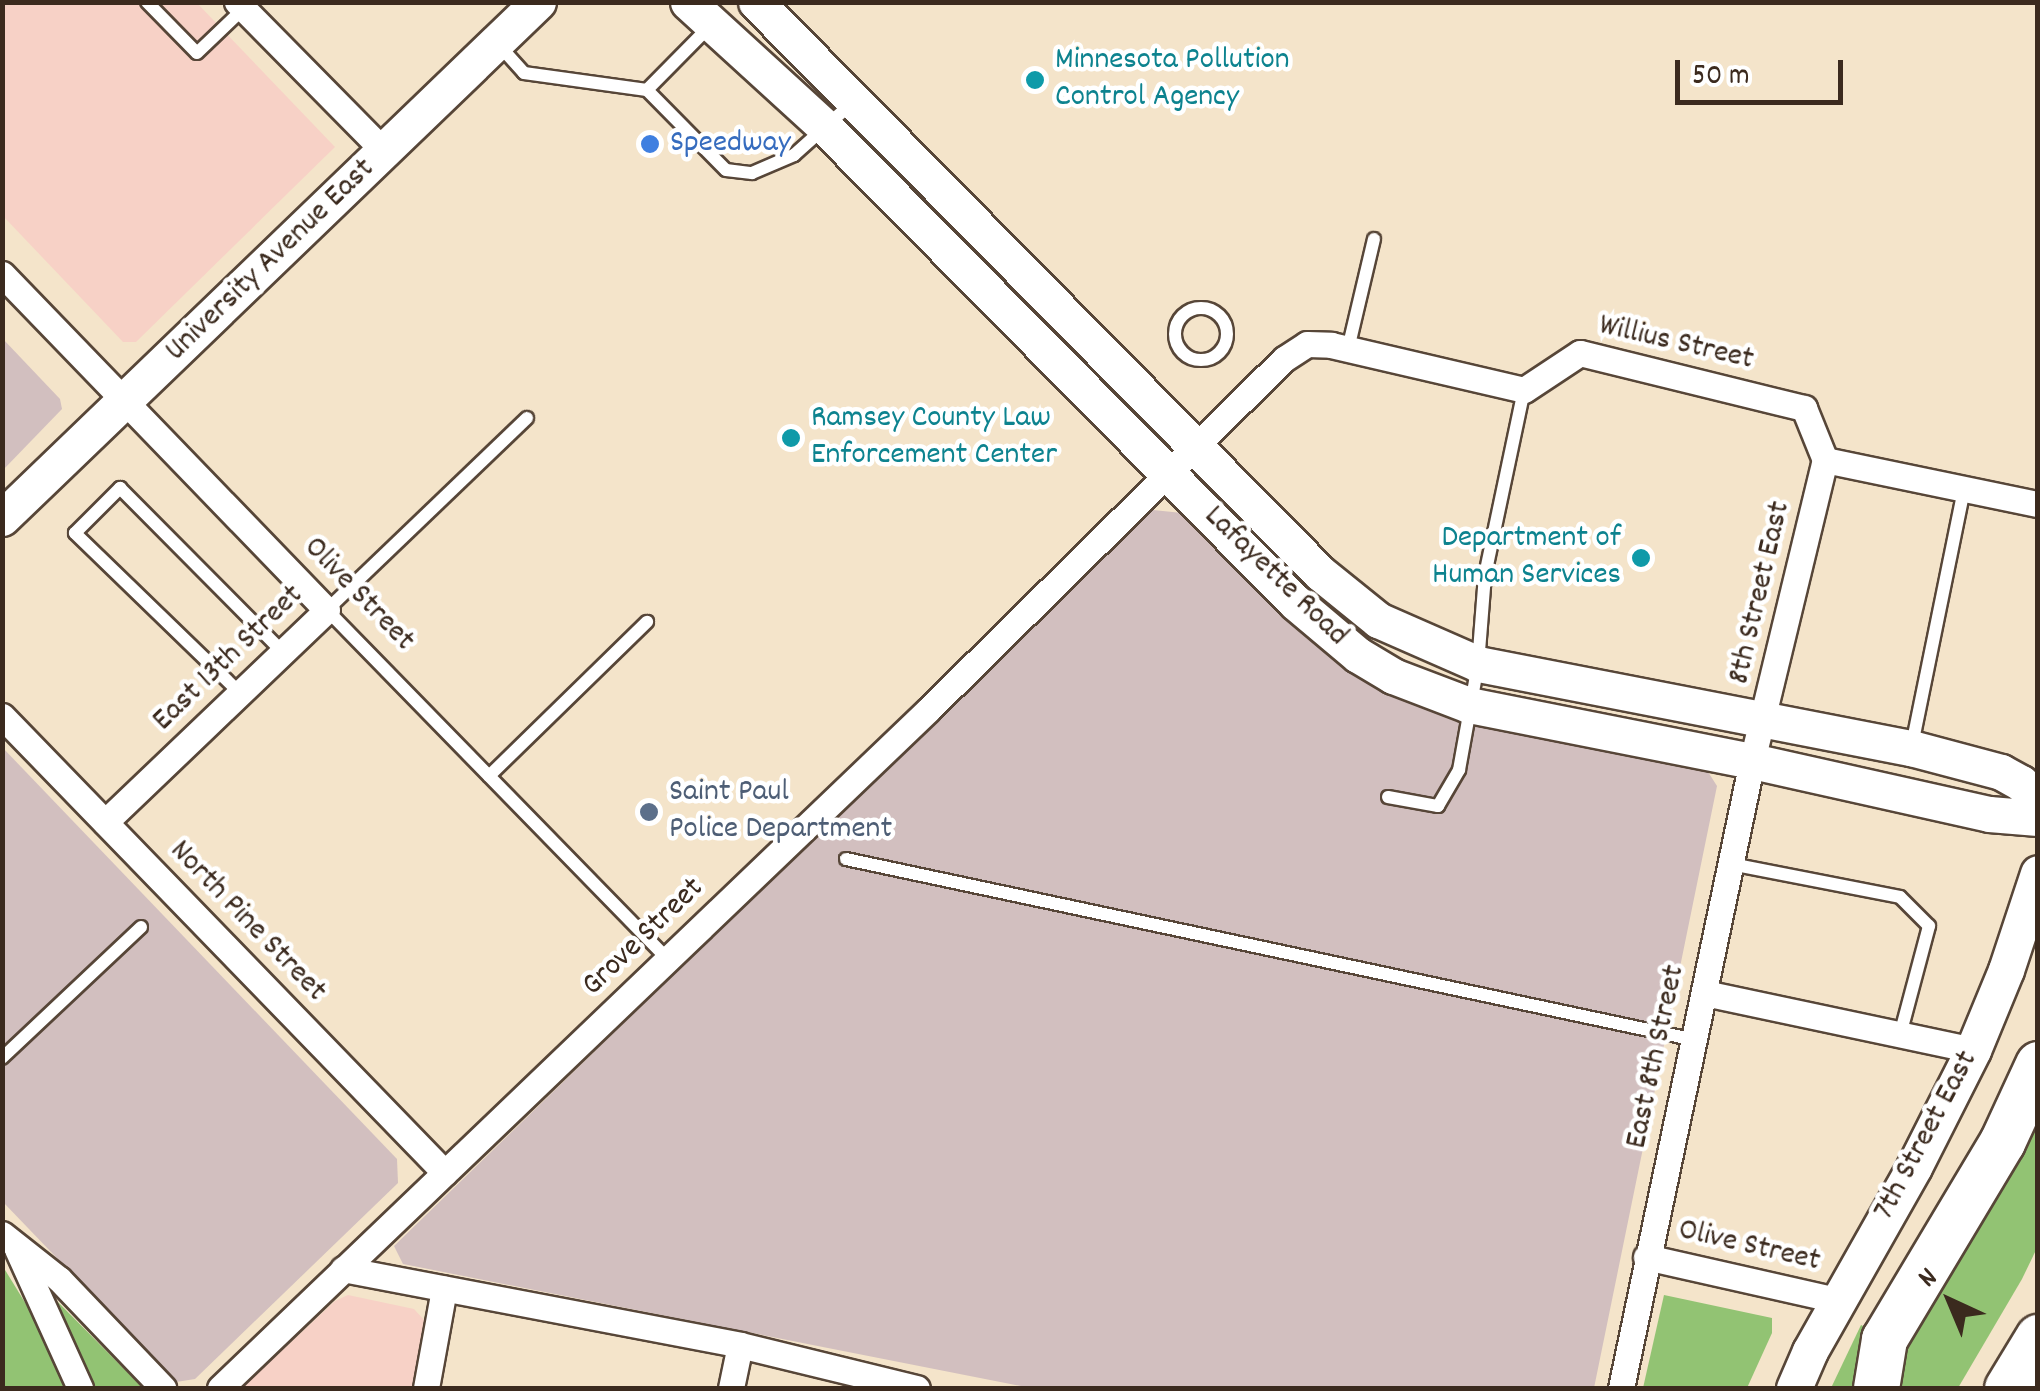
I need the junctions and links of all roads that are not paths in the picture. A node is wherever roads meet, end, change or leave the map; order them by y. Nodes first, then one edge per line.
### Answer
1 (147, 2) edge
2 (538, 2) edge
3 (756, 2) edge
4 (240, 6) edge
5 (698, 10) edge
6 (497, 43) junction
7 (647, 90) junction
8 (854, 101) junction
9 (826, 128) junction
10 (385, 152) junction
11 (1374, 239) dead end
12 (2, 274) edge
13 (1181, 316) joint
14 (1348, 348) junction
15 (1524, 390) junction
16 (125, 402) junction
17 (527, 418) dead end
18 (1197, 448) junction
19 (1825, 460) junction
20 (1169, 474) junction
21 (1964, 490) junction
22 (2038, 504) edge
23 (2, 518) edge
24 (327, 610) junction
25 (647, 622) dead end
26 (283, 652) junction
27 (1478, 664) junction
28 (240, 693) junction
29 (1469, 706) junction
30 (2, 716) edge
31 (1759, 740) junction
32 (1911, 748) junction
33 (489, 776) junction
34 (1388, 797) dead end
35 (2038, 802) edge
36 (2038, 818) edge
37 (105, 822) junction
38 (846, 859) dead end
39 (1731, 864) junction
40 (2038, 873) edge
41 (141, 927) dead end
42 (668, 959) junction
43 (1705, 993) junction
44 (1900, 1035) junction
45 (1694, 1040) junction
46 (1973, 1050) junction
47 (2, 1058) edge
48 (2038, 1064) edge
49 (445, 1173) junction
50 (10, 1241) edge
51 (1646, 1257) junction
52 (344, 1270) junction
53 (444, 1289) junction
54 (1838, 1300) junction
55 (2038, 1337) edge
56 (740, 1345) junction
57 (1878, 1371) edge
58 (231, 1385) edge
59 (80, 1388) edge
60 (163, 1388) edge
61 (426, 1388) edge
62 (731, 1388) edge
63 (917, 1388) edge
64 (1621, 1388) edge
65 (1794, 1388) edge
66 (2007, 1388) edge

1 - 4 lane
2 - 6 main road, University Avenue East
3 - 8 main road, Lafayette Road
4 - 10 street
5 - 7 lane
5 - 9 main road, Lafayette Road
6 - 7 lane
6 - 10 main road, University Avenue East
7 - 9 lane
8 - 9 lane
8 - 18 main road, Lafayette Road
9 - 20 main road, Lafayette Road
10 - 16 main road, University Avenue East
11 - 14 lane
12 - 16 street, Olive Street
13 - 13 lane
14 - 15 street
14 - 18 street
15 - 19 street, Willius Street
15 - 27 lane
16 - 23 main road, University Avenue East
16 - 24 street, Olive Street
17 - 24 lane, East 13th Street
18 - 20 street, Grove Street
18 - 27 main road, Lafayette Road
19 - 21 street
19 - 31 street, 8th Street East
20 - 29 main road, Lafayette Road
20 - 42 street, Grove Street
21 - 22 street
21 - 32 lane
24 - 26 street, East 13th Street
24 - 33 lane, Olive Street
25 - 33 lane
26 - 28 street, East 13th Street
26 - 28 lane
27 - 29 lane
27 - 31 main road, Lafayette Road
28 - 37 street, East 13th Street
29 - 31 main road, Lafayette Road
29 - 34 lane
30 - 37 street, North Pine Street
31 - 32 main road, Lafayette Road
31 - 36 main road, Lafayette Road
31 - 39 street, East 8th Street
32 - 35 main road, Lafayette Road
33 - 42 lane, Olive Street
37 - 49 street, North Pine Street
38 - 45 lane
39 - 43 street, East 8th Street
39 - 44 lane
40 - 46 main road, 7th Street East
41 - 47 lane
42 - 49 street, Grove Street
43 - 44 street
43 - 45 street, East 8th Street
44 - 46 street
45 - 51 street, East 8th Street
46 - 54 main road, 7th Street East
48 - 57 highway
49 - 52 street, Grove Street
50 - 59 street
50 - 60 street
51 - 54 street, Olive Street
51 - 64 street, East 8th Street
52 - 53 street
52 - 58 street, Grove Street
53 - 56 street
53 - 61 street
54 - 65 main road, 7th Street East
55 - 66 highway
56 - 62 street
56 - 63 street

